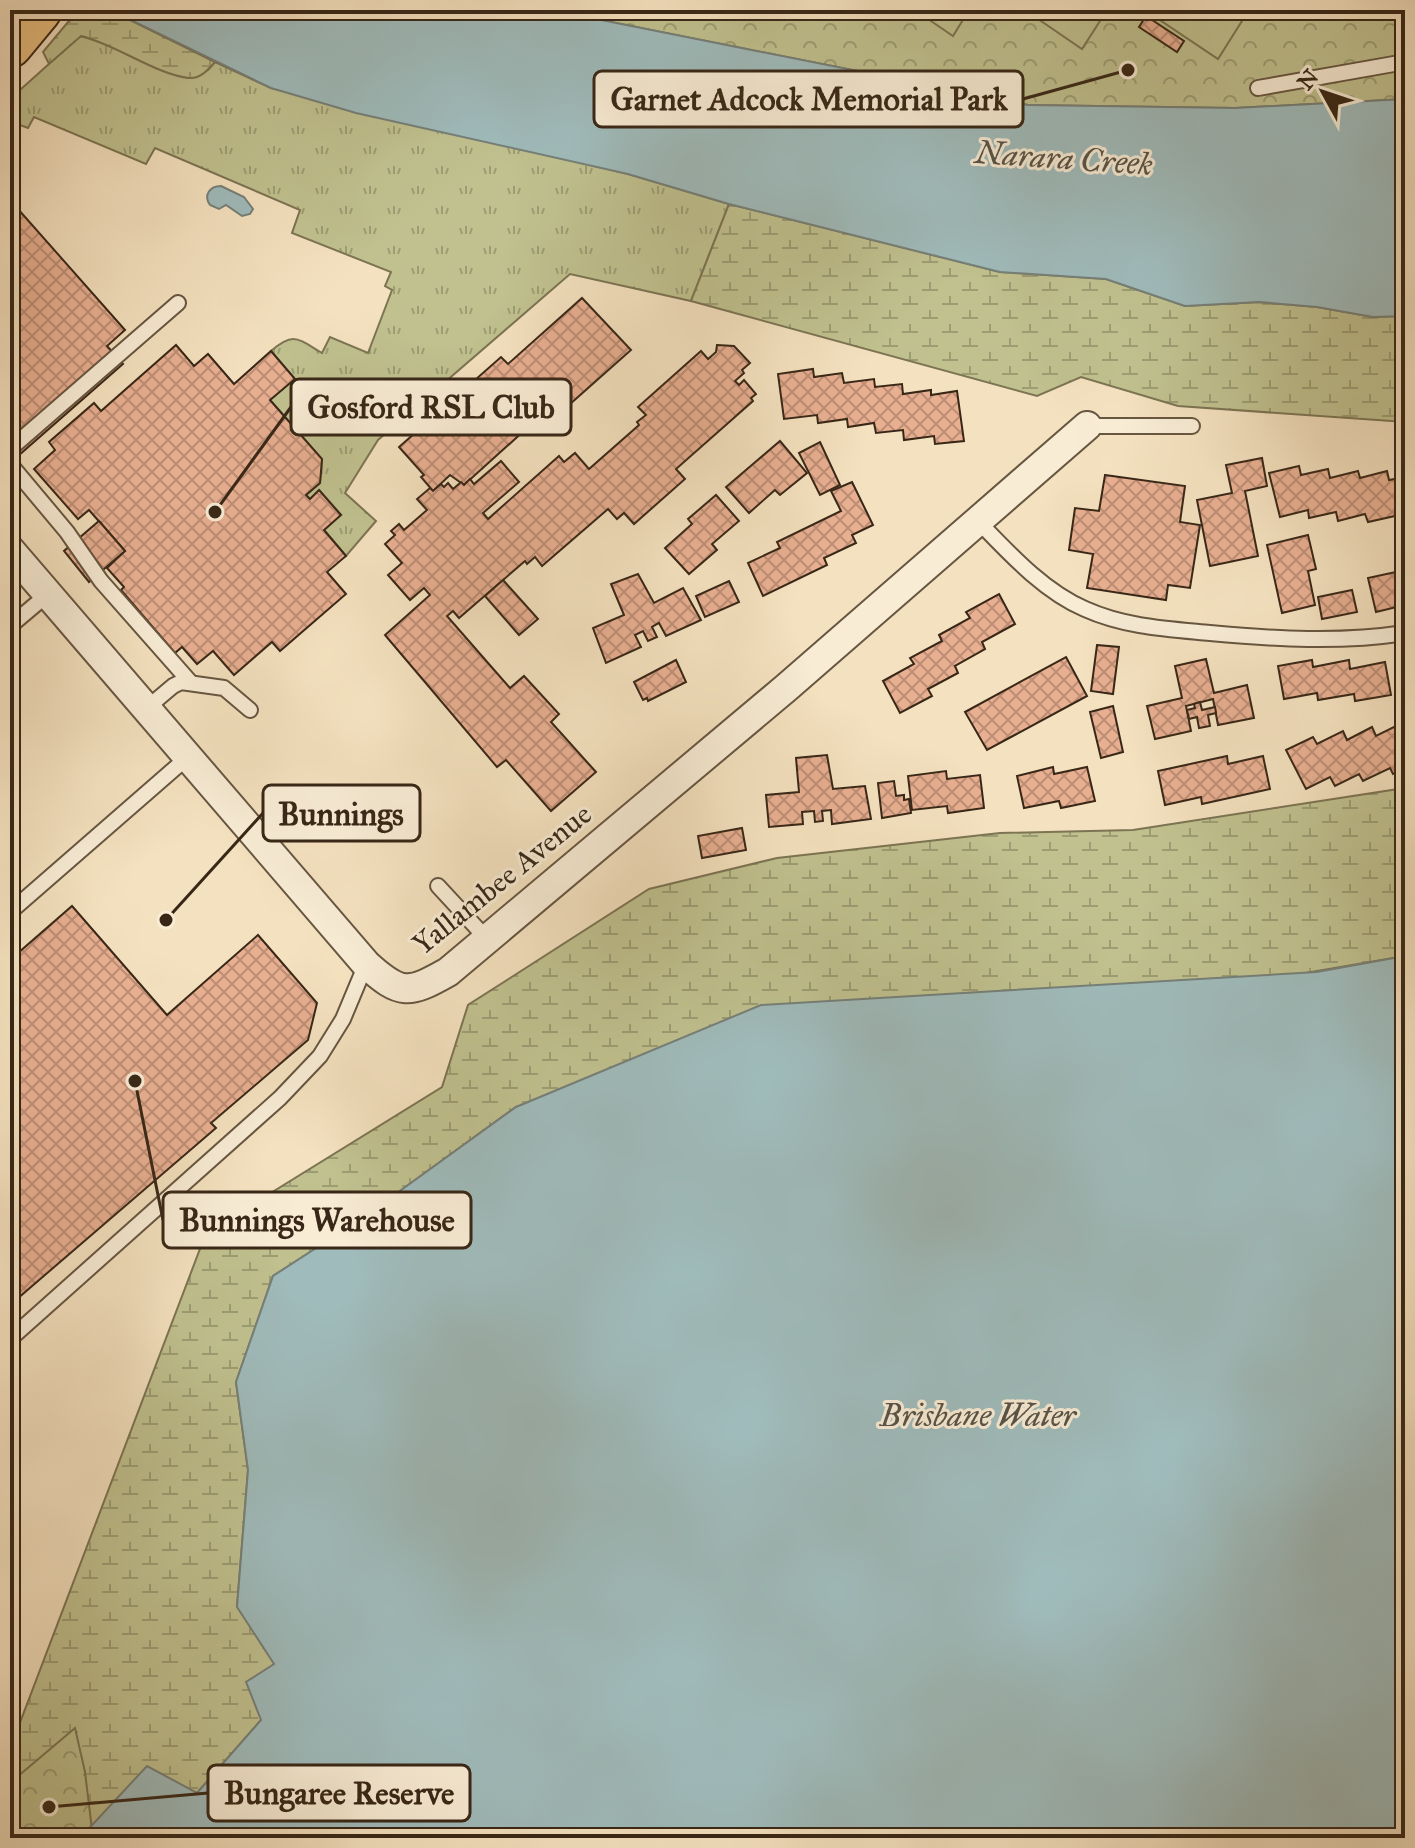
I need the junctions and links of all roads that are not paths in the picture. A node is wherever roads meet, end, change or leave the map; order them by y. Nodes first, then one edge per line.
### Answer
1 (39, 10) edge
2 (10, 45) edge
3 (1405, 62) edge
4 (1258, 88) dead end
5 (178, 303) dead end
6 (1087, 426) joint
7 (1192, 426) dead end
8 (10, 449) edge
9 (10, 464) edge
10 (977, 520) junction
11 (10, 550) edge
12 (48, 594) junction
13 (10, 626) edge
14 (1405, 633) edge
15 (191, 683) junction
16 (147, 708) junction
17 (250, 710) dead end
18 (189, 756) junction
19 (438, 886) dead end
20 (10, 912) edge
21 (487, 939) junction
22 (366, 964) junction
23 (10, 1339) edge

1 - 2 highway
3 - 4 lane
5 - 8 lane
6 - 7 lane
6 - 10 street, Yallambee Avenue
9 - 15 lane
10 - 14 lane
10 - 21 street, Yallambee Avenue
11 - 12 street, Yallambee Avenue
12 - 13 lane
12 - 16 street, Yallambee Avenue
15 - 16 lane
15 - 17 lane
16 - 18 street, Yallambee Avenue
18 - 20 lane
18 - 22 street, Yallambee Avenue
19 - 21 lane
21 - 22 street, Yallambee Avenue
22 - 23 lane

